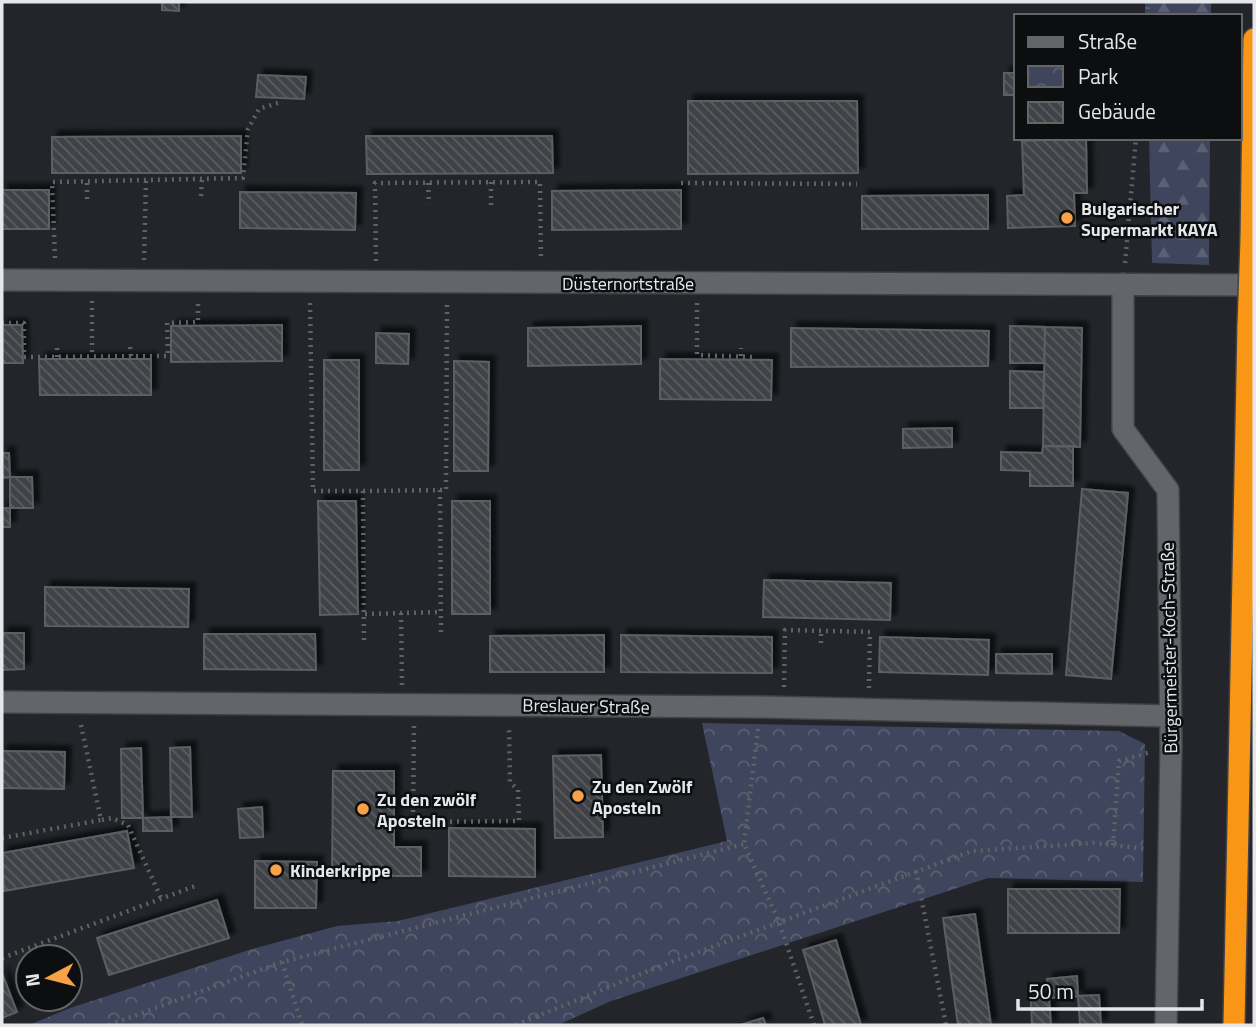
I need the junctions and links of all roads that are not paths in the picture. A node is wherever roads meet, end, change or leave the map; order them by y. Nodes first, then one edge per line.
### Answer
1 (1254, 39) edge
2 (2, 280) edge
3 (1123, 285) junction
4 (1254, 285) edge
5 (2, 702) edge
6 (1171, 716) junction
7 (1166, 1025) edge
8 (1234, 1025) edge

1 - 8 highway, bridge
2 - 3 street, Düsternortstraße
3 - 4 street, Düsternortstraße
3 - 6 street, Bürgermeister-Koch-Straße
5 - 6 street, Breslauer Straße
6 - 7 street, Bürgermeister-Koch-Straße

